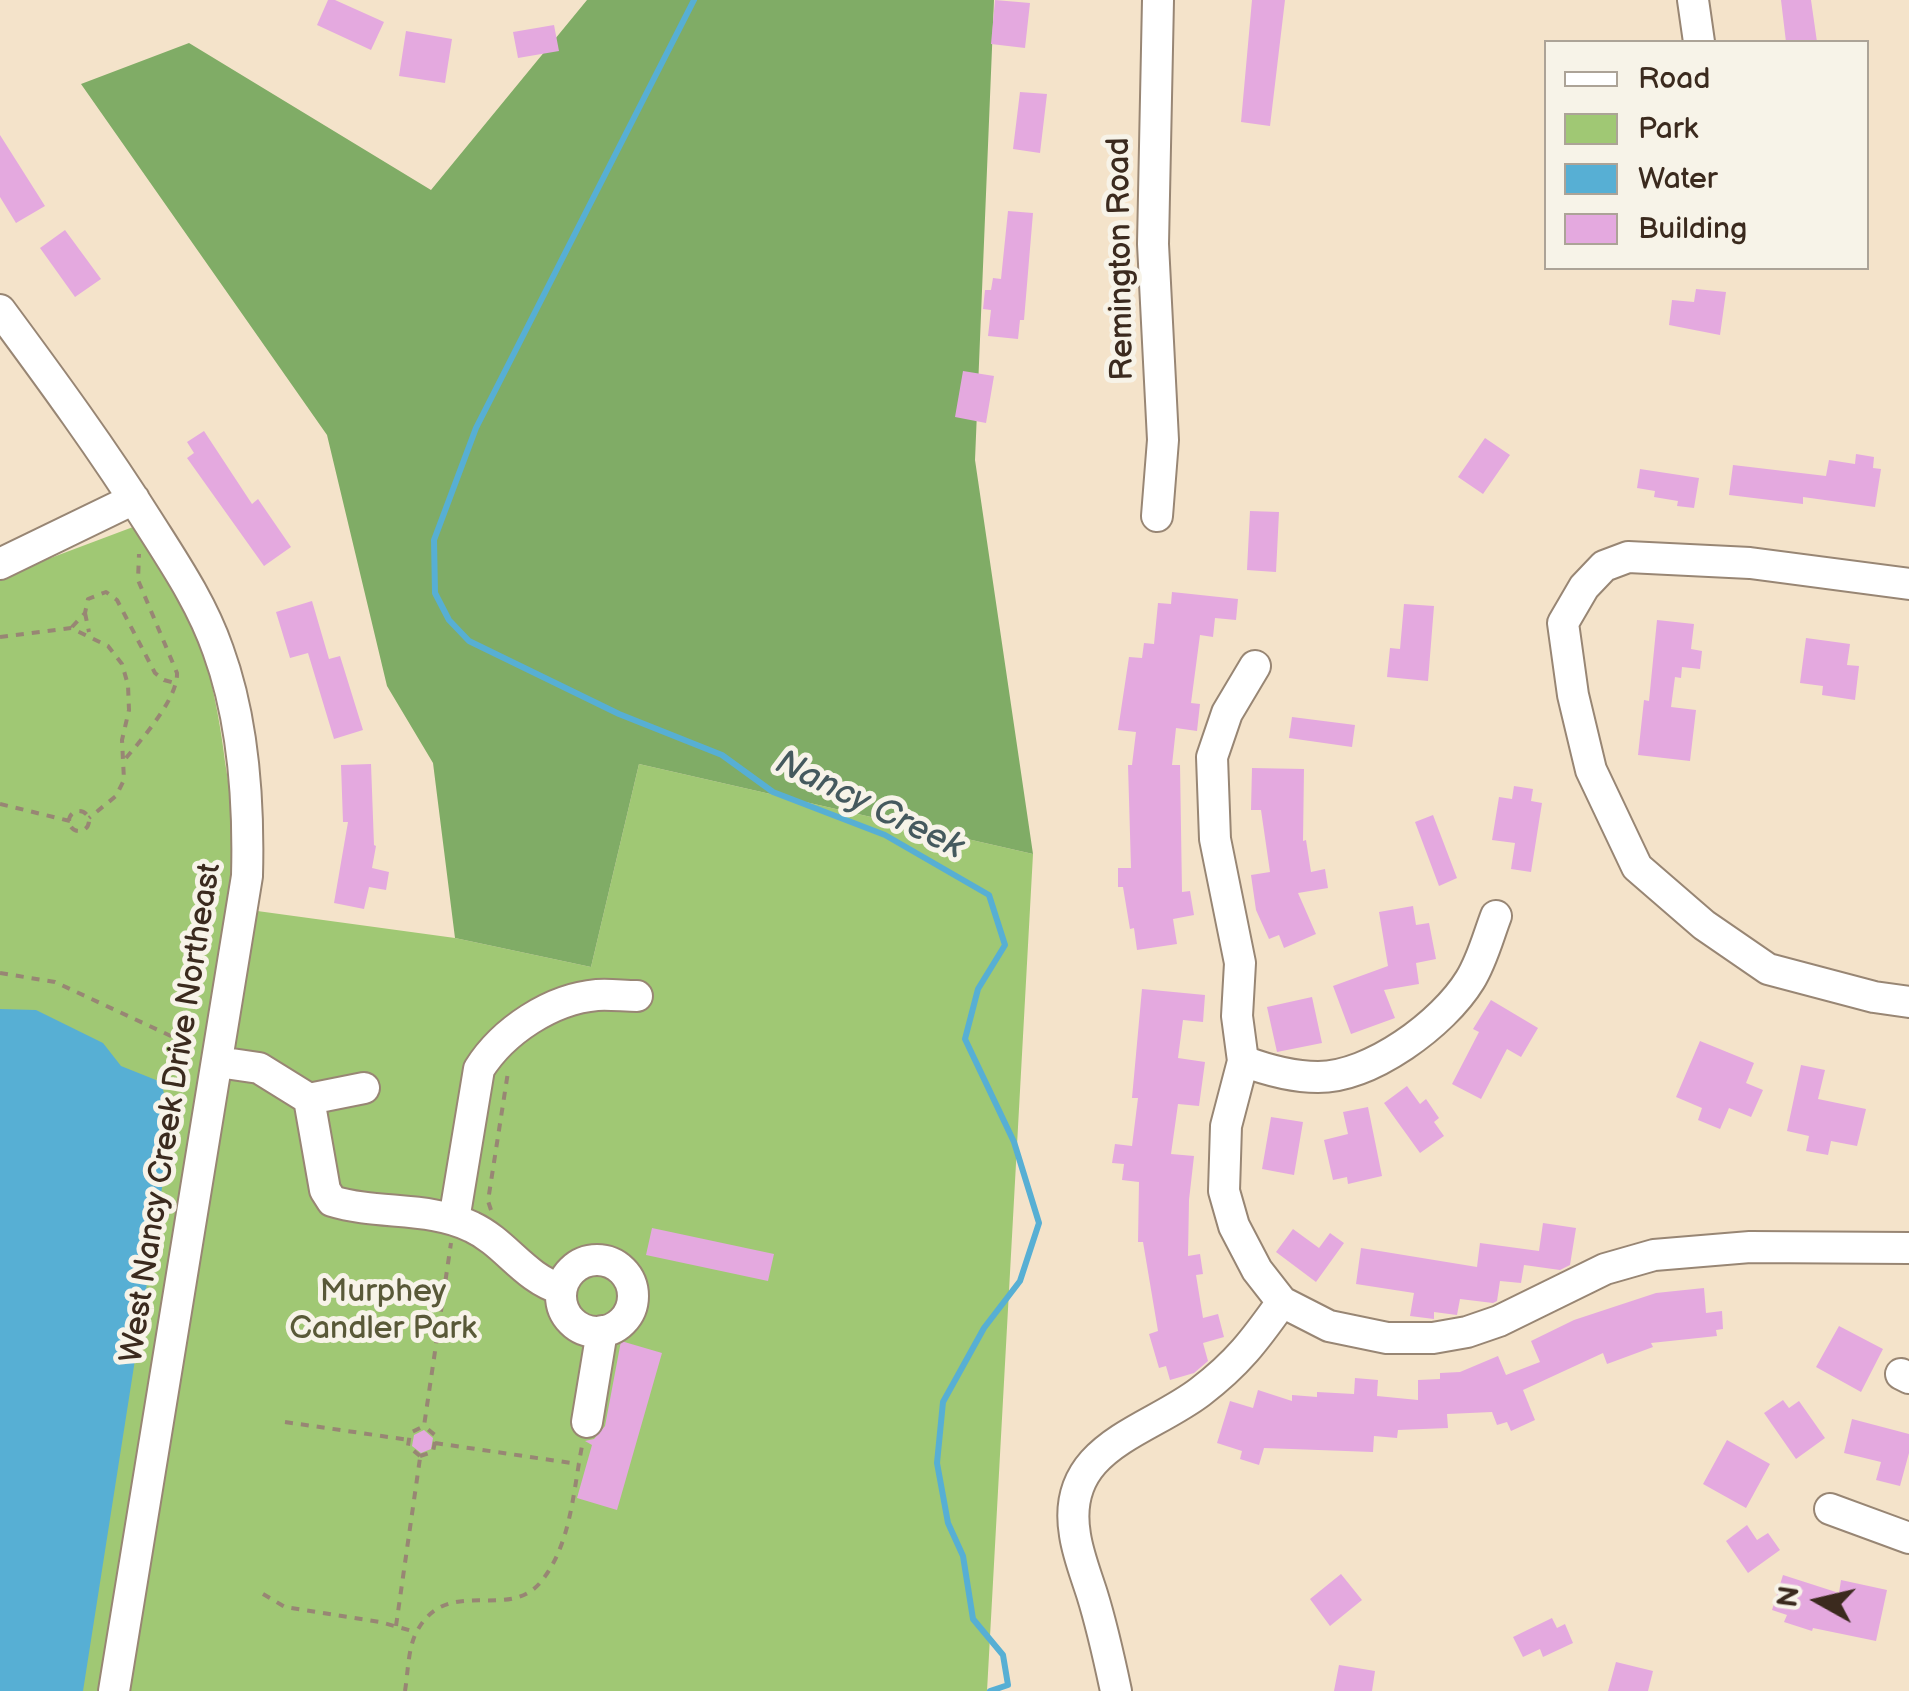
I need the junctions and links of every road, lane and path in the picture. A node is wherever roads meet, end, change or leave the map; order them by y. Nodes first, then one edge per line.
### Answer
1 (1158, 0) edge
2 (1693, 0) edge
3 (1699, 40) edge
4 (0, 310) edge
5 (134, 499) junction
6 (1157, 516) dead end
7 (136, 545) dead end
8 (0, 564) edge
9 (1909, 584) edge
10 (85, 613) junction
11 (71, 628) junction
12 (90, 634) junction
13 (0, 637) edge
14 (1255, 666) dead end
15 (178, 684) junction
16 (122, 740) junction
17 (138, 742) junction
18 (124, 760) junction
19 (0, 804) edge
20 (89, 818) junction
21 (70, 821) junction
22 (1496, 916) dead end
23 (0, 973) edge
24 (637, 996) dead end
25 (1909, 1002) edge
26 (205, 1056) junction
27 (1243, 1061) junction
28 (508, 1072) dead end
29 (364, 1088) dead end
30 (309, 1099) junction
31 (454, 1220) junction
32 (486, 1224) dead end
33 (1909, 1248) edge
34 (562, 1289) junction
35 (1282, 1302) junction
36 (602, 1331) junction
37 (285, 1422) dead end
38 (586, 1422) joint
39 (424, 1426) junction
40 (409, 1440) junction
41 (434, 1443) junction
42 (420, 1456) junction
43 (578, 1464) junction
44 (1830, 1509) dead end
45 (1909, 1538) edge
46 (263, 1594) dead end
47 (396, 1626) junction
48 (416, 1632) junction
49 (114, 1691) edge
50 (405, 1691) edge
51 (1116, 1691) edge

1 - 6 street, Remington Road
2 - 3 street
4 - 5 street, West Nancy Creek Drive Northeast
5 - 8 street
5 - 26 street, West Nancy Creek Drive Northeast
7 - 15 path
9 - 25 street
10 - 11 path
10 - 12 path
10 - 15 path
11 - 12 path
11 - 13 path
12 - 16 path
14 - 27 street
15 - 17 path
16 - 17 path
16 - 18 path
17 - 18 path
18 - 20 path
19 - 21 path
20 - 21 path
20 - 21 path
22 - 27 street
23 - 26 path
24 - 31 street
26 - 30 street
26 - 49 street, West Nancy Creek Drive Northeast
27 - 35 street
28 - 32 path
29 - 30 street
30 - 31 street
31 - 34 street
31 - 39 path
33 - 35 street
34 - 36 street
34 - 36 street
35 - 51 street
36 - 38 street
37 - 40 path
38 - 43 path
39 - 40 path
39 - 41 path
40 - 42 path
41 - 42 path
41 - 43 path
42 - 47 path
43 - 48 path
44 - 45 street
46 - 47 path
47 - 48 path
48 - 50 path

